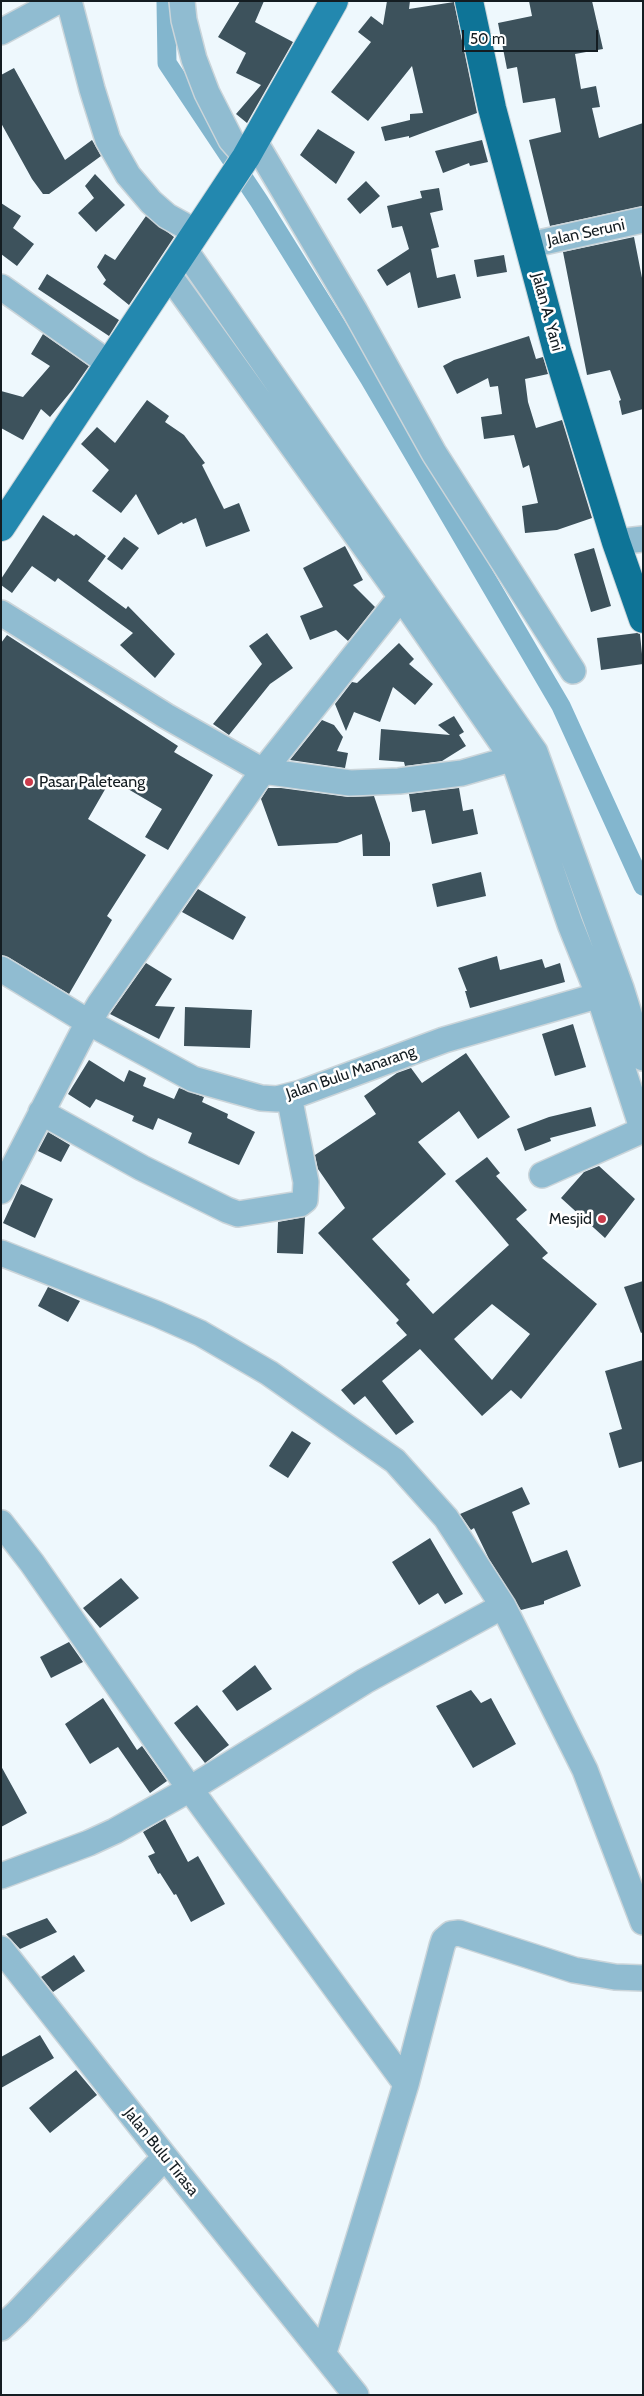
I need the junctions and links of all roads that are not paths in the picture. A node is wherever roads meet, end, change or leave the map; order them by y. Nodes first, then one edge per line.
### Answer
1 (58, 1) edge
2 (69, 1) edge
3 (182, 1) edge
4 (334, 1) edge
5 (469, 1) edge
6 (1, 32) edge
7 (248, 153) junction
8 (643, 220) edge
9 (196, 232) junction
10 (530, 245) junction
11 (169, 275) junction
12 (1, 286) edge
13 (110, 364) junction
14 (1, 527) edge
15 (643, 539) edge
16 (616, 542) junction
17 (401, 596) junction
18 (1, 613) edge
19 (643, 619) edge
20 (573, 671) dead end
21 (524, 755) junction
22 (263, 771) junction
23 (1, 969) edge
24 (610, 992) junction
25 (88, 1022) junction
26 (643, 1058) edge
27 (289, 1096) junction
28 (41, 1112) junction
29 (642, 1126) edge
30 (542, 1175) dead end
31 (1, 1191) edge
32 (1, 1253) edge
33 (1, 1523) edge
34 (503, 1606) junction
35 (190, 1789) junction
36 (1, 1876) edge
37 (643, 1922) edge
38 (1, 1949) edge
39 (643, 1978) edge
40 (406, 2084) junction
41 (165, 2157) junction
42 (1, 2328) edge
43 (324, 2352) junction
44 (356, 2395) edge

1 - 6 street
2 - 9 street
3 - 7 street
4 - 7 main road
5 - 10 highway, Jalan A. Yani
7 - 9 main road
7 - 20 street
8 - 10 street, Jalan Seruni
9 - 11 main road
9 - 21 street
10 - 16 highway, Jalan A. Yani
11 - 13 main road
11 - 17 street
12 - 13 street
13 - 14 main road
15 - 16 street
16 - 19 highway, Jalan A. Yani
17 - 21 street
17 - 22 street
18 - 22 street
21 - 22 street
21 - 24 street
22 - 25 street
23 - 25 street, Jalan Bulu Manarang
24 - 26 street
24 - 27 street, Jalan Bulu Manarang
24 - 29 street
25 - 27 street, Jalan Bulu Manarang
25 - 28 street
27 - 28 street
28 - 31 street
29 - 30 street
32 - 34 street
33 - 35 street
34 - 35 street
34 - 37 street
35 - 36 street
35 - 40 street
38 - 41 street, Jalan Bulu Tirasa
39 - 40 street
40 - 43 street
41 - 42 street
41 - 43 street, Jalan Bulu Tirasa
43 - 44 street, Jalan Bulu Tirasa

